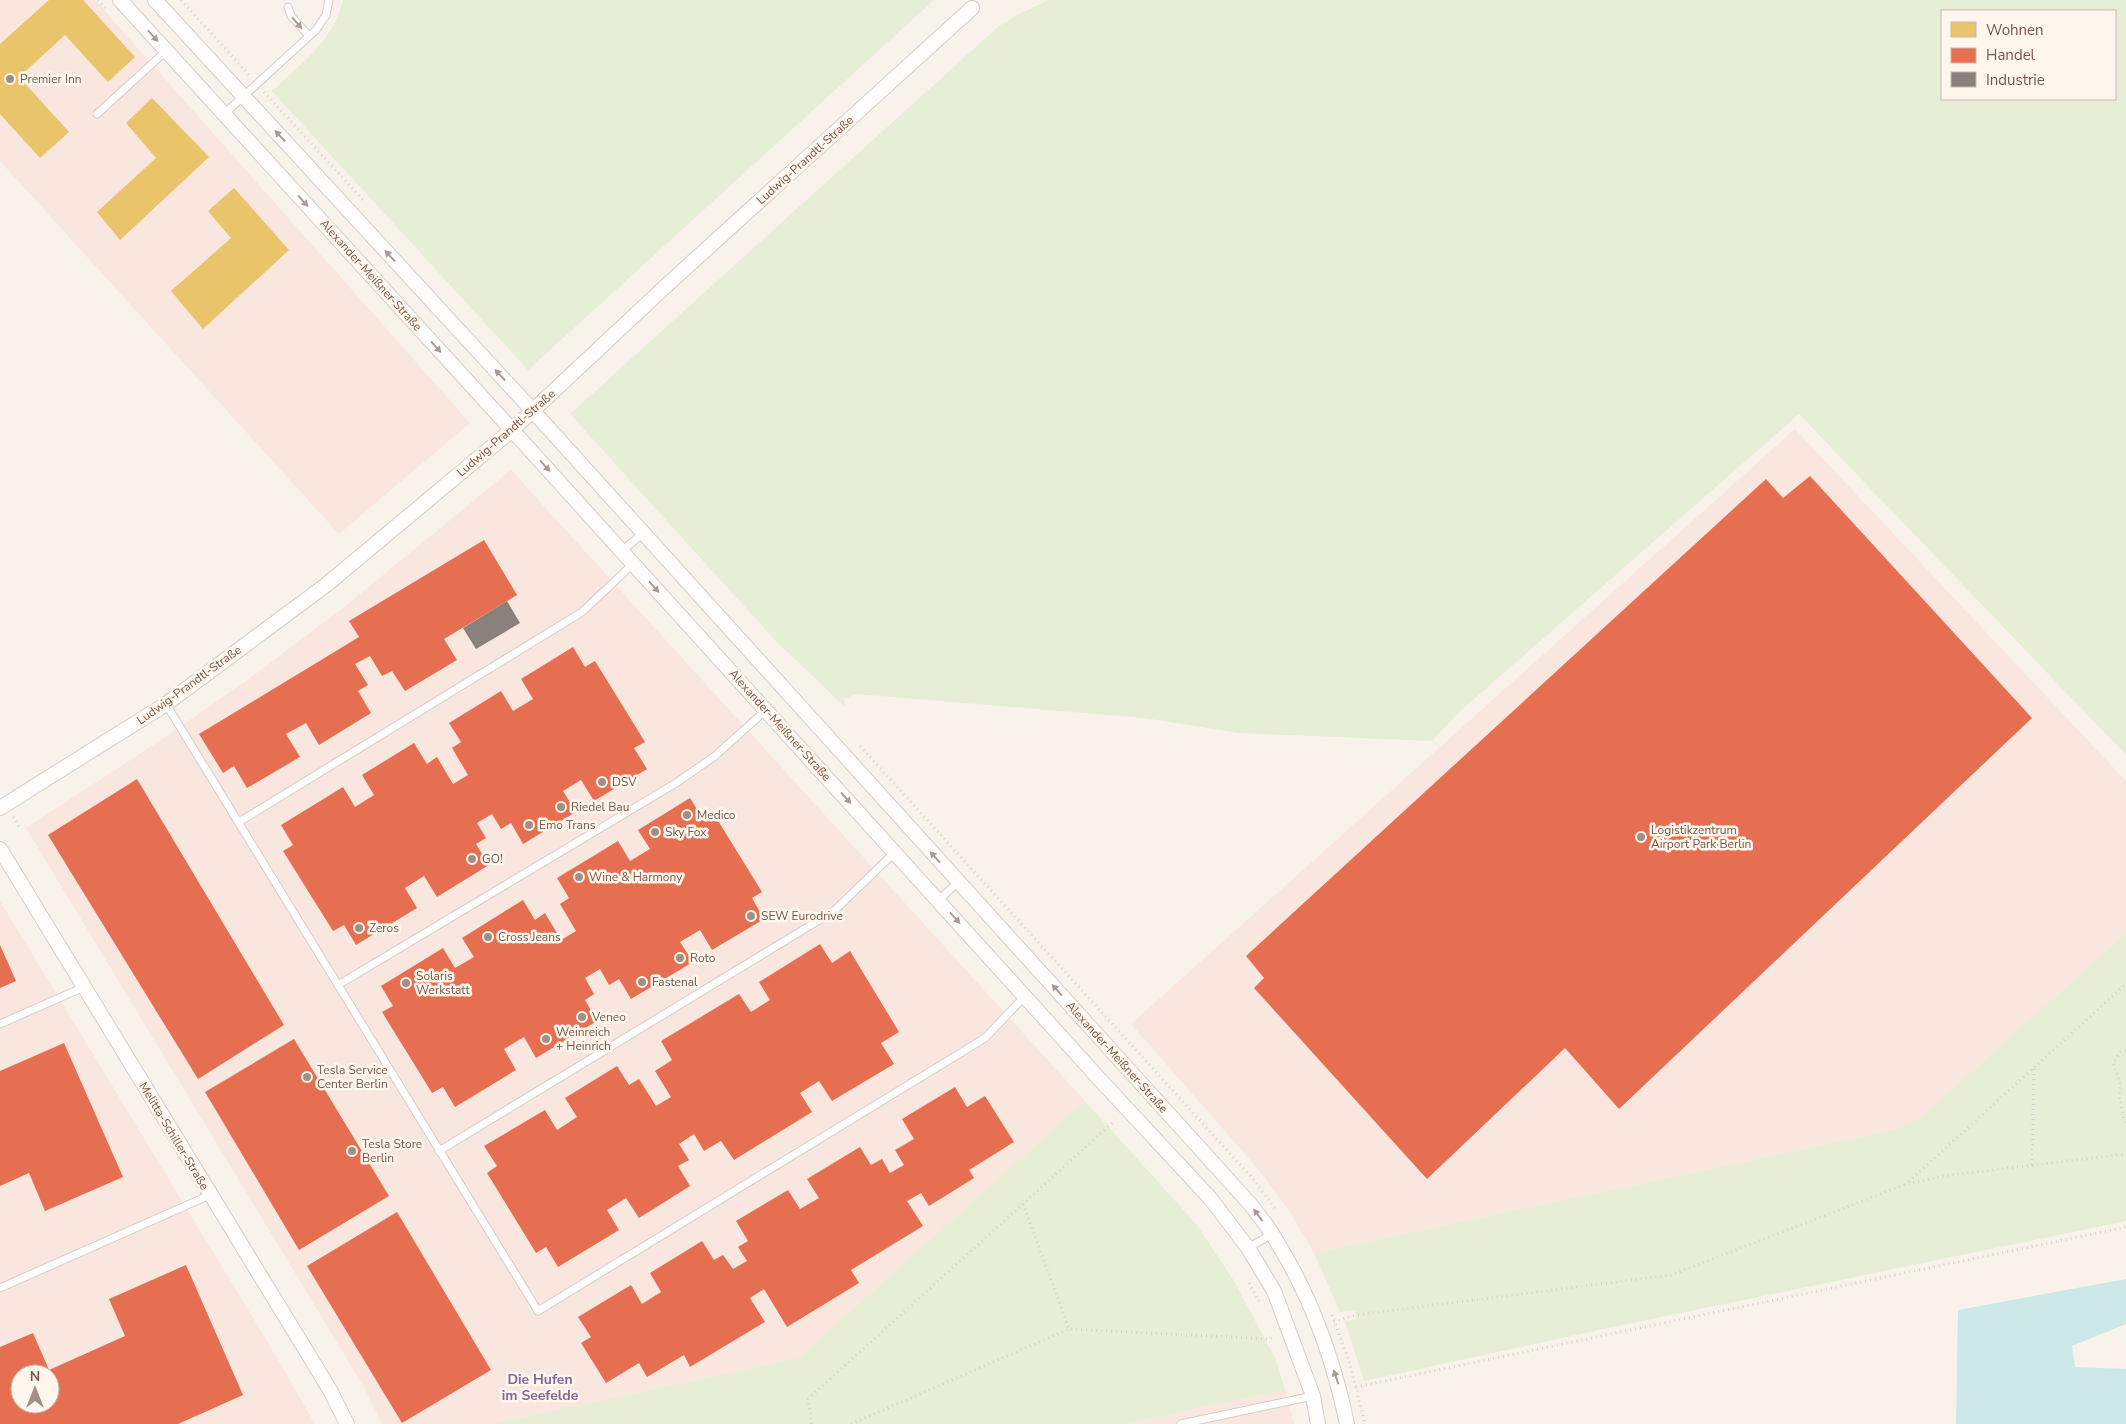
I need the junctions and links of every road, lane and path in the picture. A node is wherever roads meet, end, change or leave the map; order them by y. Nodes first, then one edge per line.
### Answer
1 (120, 0) edge
2 (155, 0) edge
3 (329, 0) edge
4 (288, 7) dead end
5 (972, 8) dead end
6 (309, 36) junction
7 (166, 51) junction
8 (244, 97) junction
9 (97, 114) dead end
10 (224, 114) junction
11 (533, 411) junction
12 (512, 430) junction
13 (643, 533) junction
14 (622, 551) junction
15 (633, 564) junction
16 (166, 704) junction
17 (766, 710) junction
18 (0, 808) edge
19 (240, 822) junction
20 (0, 849) edge
21 (895, 852) junction
22 (958, 882) junction
23 (939, 900) junction
24 (2126, 984) edge
25 (338, 985) junction
26 (84, 987) junction
27 (1025, 996) junction
28 (0, 1024) edge
29 (2126, 1050) edge
30 (2034, 1067) junction
31 (1112, 1115) dead end
32 (1118, 1122) dead end
33 (1112, 1123) dead end
34 (2126, 1127) edge
35 (439, 1150) junction
36 (2126, 1154) edge
37 (2032, 1165) junction
38 (1904, 1185) junction
39 (210, 1195) junction
40 (1023, 1204) junction
41 (2126, 1227) edge
42 (1272, 1234) junction
43 (1248, 1248) junction
44 (1246, 1278) dead end
45 (0, 1288) edge
46 (1261, 1306) dead end
47 (1355, 1315) dead end
48 (1069, 1329) junction
49 (1273, 1331) dead end
50 (1252, 1338) dead end
51 (1279, 1345) dead end
52 (1340, 1390) junction
53 (1313, 1396) junction
54 (347, 1424) edge
55 (812, 1424) edge
56 (851, 1424) edge
57 (1181, 1424) edge
58 (1318, 1424) edge
59 (1347, 1424) edge

1 -> 7 street, Alexander-Meißner-Straße
2 - 8 street, Alexander-Meißner-Straße
3 - 6 lane
4 -> 6 lane
5 - 11 street, Ludwig-Prandtl-Straße
6 - 8 lane
7 - 9 lane
7 - 10 street, Alexander-Meißner-Straße
8 - 10 lane
11 -> 8 street, Alexander-Meißner-Straße
10 -> 12 street, Alexander-Meißner-Straße
11 - 12 street, Ludwig-Prandtl-Straße
11 - 13 street, Alexander-Meißner-Straße
12 -> 14 street, Alexander-Meißner-Straße
12 - 16 street, Ludwig-Prandtl-Straße
13 - 14 lane
22 -> 13 street, Alexander-Meißner-Straße
14 - 15 street, Alexander-Meißner-Straße
15 -> 17 street, Alexander-Meißner-Straße
15 - 19 lane
16 - 18 street, Ludwig-Prandtl-Straße
16 - 19 lane
17 -> 21 street, Alexander-Meißner-Straße
17 - 25 lane
19 - 25 lane
20 - 26 street, Melitta-Schiller-Straße
21 - 23 street, Alexander-Meißner-Straße
21 - 35 lane
22 - 23 lane
42 -> 22 street, Alexander-Meißner-Straße
23 -> 27 street, Alexander-Meißner-Straße
24 - 30 path
25 - 35 lane
26 - 28 lane
26 - 39 street, Melitta-Schiller-Straße
27 - 35 lane
27 - 43 street, Alexander-Meißner-Straße
29 - 34 path
30 - 37 path
30 - 38 path
31 - 32 path
33 - 40 path
36 - 37 path
37 - 38 path
38 - 47 path
39 - 45 lane
39 - 54 street, Melitta-Schiller-Straße
40 - 48 path
40 - 55 path
41 - 52 path
42 - 43 lane
52 -> 42 street, Alexander-Meißner-Straße
43 - 53 street, Alexander-Meißner-Straße
44 - 46 path
48 - 50 path
48 - 56 path
49 - 51 path
52 - 59 street, Alexander-Meißner-Straße
53 - 57 lane
53 - 58 street, Alexander-Meißner-Straße

